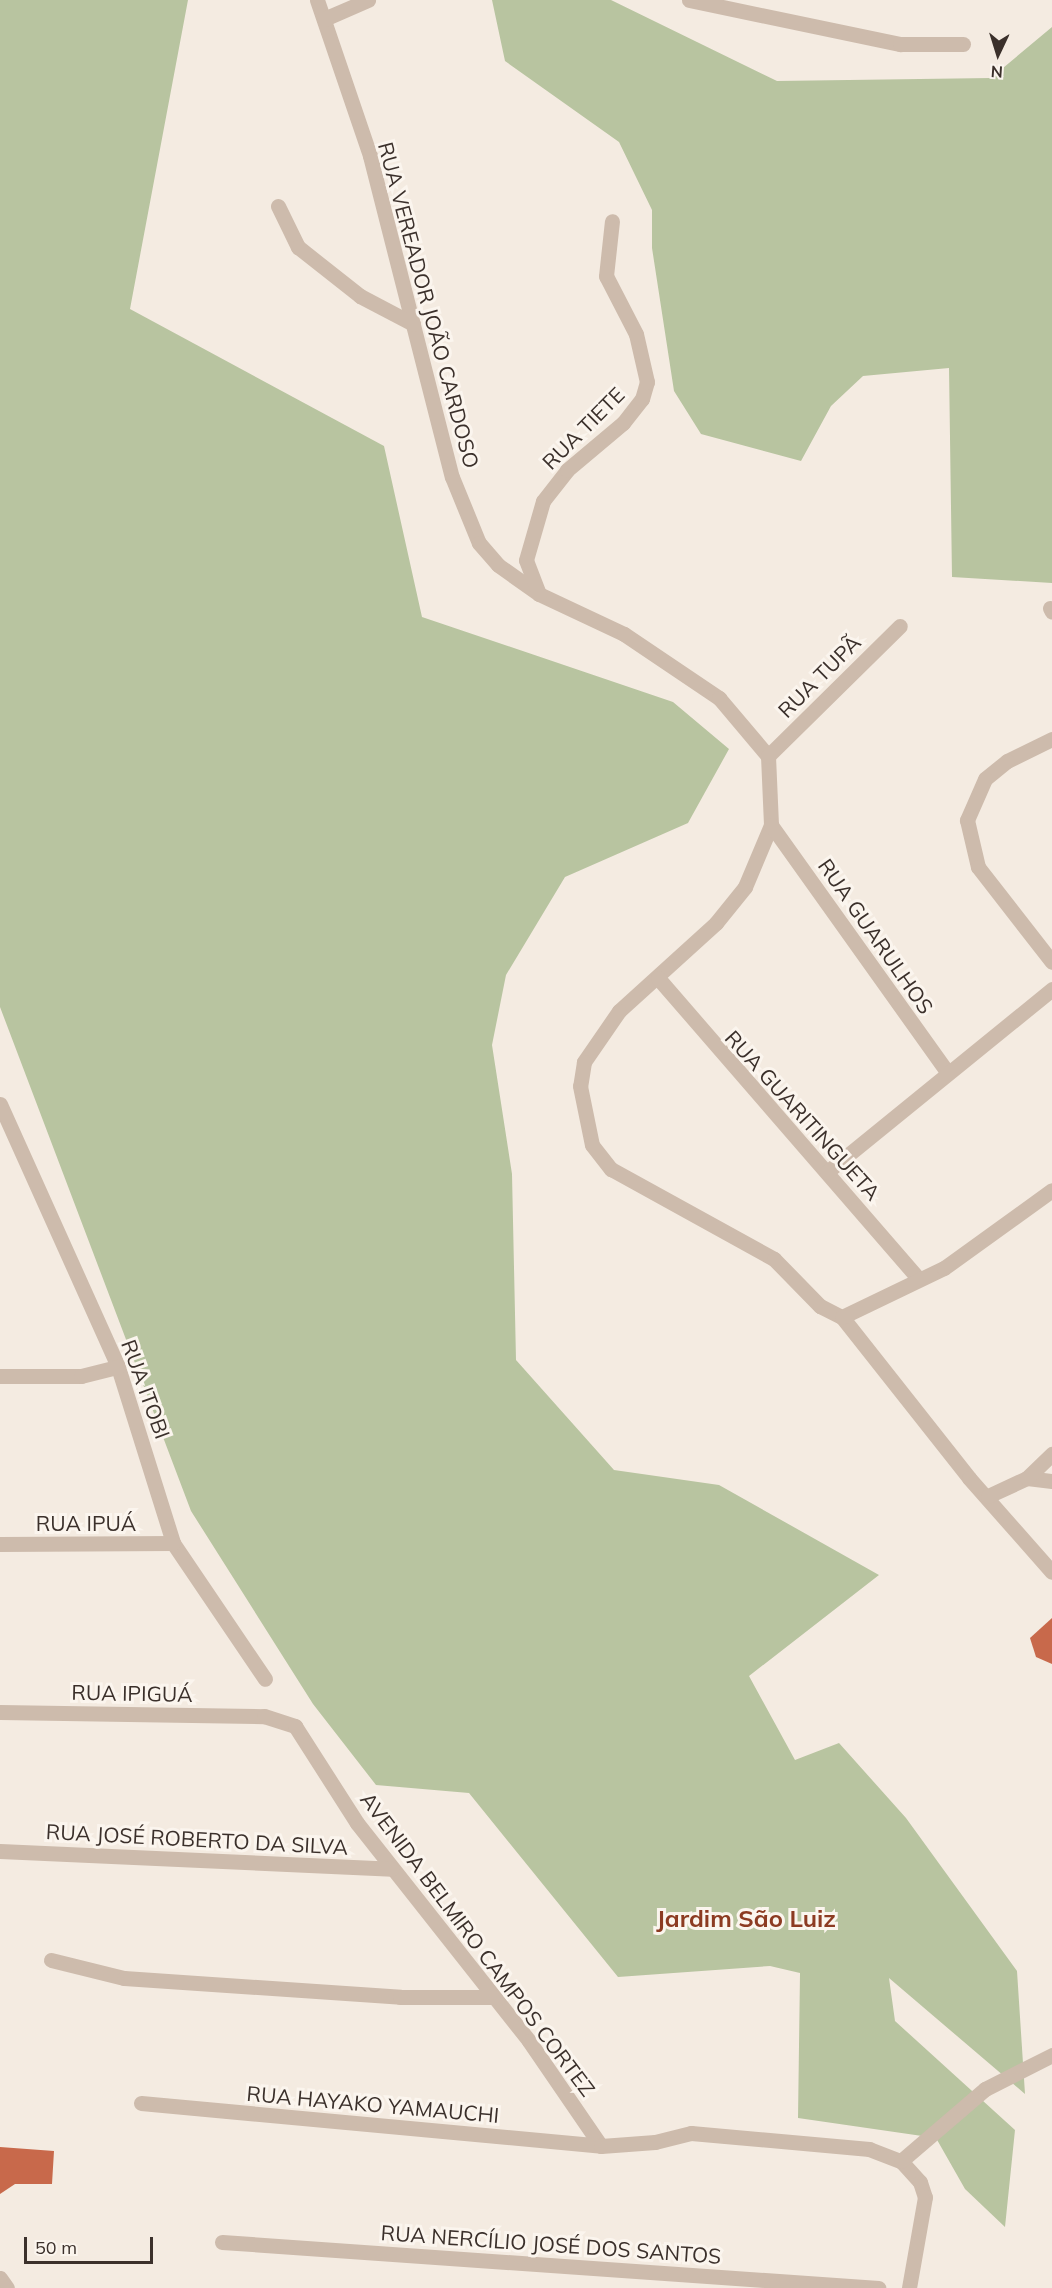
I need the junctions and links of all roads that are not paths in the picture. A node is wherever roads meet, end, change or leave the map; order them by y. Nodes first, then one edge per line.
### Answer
1 (317, 0) edge
2 (368, 0) edge
3 (689, 0) edge
4 (324, 19) junction
5 (963, 44) dead end
6 (278, 206) dead end
7 (612, 221) dead end
8 (413, 324) junction
9 (539, 594) junction
10 (900, 626) dead end
11 (1052, 739) edge
12 (768, 756) junction
13 (771, 825) junction
14 (1052, 962) edge
15 (658, 978) junction
16 (1052, 989) edge
17 (947, 1072) junction
18 (0, 1104) edge
19 (827, 1172) junction
20 (1052, 1190) edge
21 (918, 1278) junction
22 (842, 1317) junction
23 (118, 1367) junction
24 (0, 1376) edge
25 (1052, 1454) edge
26 (1027, 1478) junction
27 (1052, 1481) edge
28 (988, 1496) junction
29 (172, 1543) junction
30 (0, 1544) edge
31 (1052, 1572) edge
32 (265, 1679) dead end
33 (0, 1712) edge
34 (264, 1716) joint
35 (0, 1851) edge
36 (392, 1869) junction
37 (51, 1960) dead end
38 (493, 1997) junction
39 (1052, 2055) edge
40 (141, 2103) dead end
41 (601, 2146) junction
42 (901, 2161) junction
43 (222, 2242) dead end
44 (0, 2278) edge
45 (7, 2288) edge
46 (878, 2288) edge
47 (909, 2288) edge

1 - 4 street, RUA VEREADOR JOÃO CARDOSO
2 - 4 street
3 - 5 street
4 - 8 street, RUA VEREADOR JOÃO CARDOSO
6 - 8 street
7 - 9 street, RUA TIETE
8 - 9 street, RUA VEREADOR JOÃO CARDOSO
9 - 12 street, RUA VEREADOR JOÃO CARDOSO
10 - 12 street, RUA TUPÃ
11 - 14 street
12 - 13 street
13 - 15 street
13 - 17 street, RUA GUARULHOS
15 - 19 street, RUA GUARITINGUETA
15 - 22 street
16 - 17 street
17 - 19 street
18 - 23 street, RUA ITOBI
19 - 21 street, RUA GUARITINGUETA
20 - 21 street
21 - 22 street
22 - 28 street
23 - 24 street
23 - 29 street, RUA ITOBI
25 - 26 street
26 - 27 street
26 - 28 street
28 - 31 street
29 - 30 street, RUA IPUÁ
29 - 32 street, RUA ITOBI
33 - 34 street, RUA IPIGUÁ
34 - 36 street, AVENIDA BELMIRO CAMPOS CORTEZ
35 - 36 street, RUA JOSÉ ROBERTO DA SILVA
36 - 38 street, AVENIDA BELMIRO CAMPOS CORTEZ
37 - 38 street
38 - 41 street, AVENIDA BELMIRO CAMPOS CORTEZ
39 - 42 street
40 - 41 street, RUA HAYAKO YAMAUCHI
41 - 42 street
42 - 47 street
43 - 46 street, RUA NERCÍLIO JOSÉ DOS SANTOS
44 - 45 street

